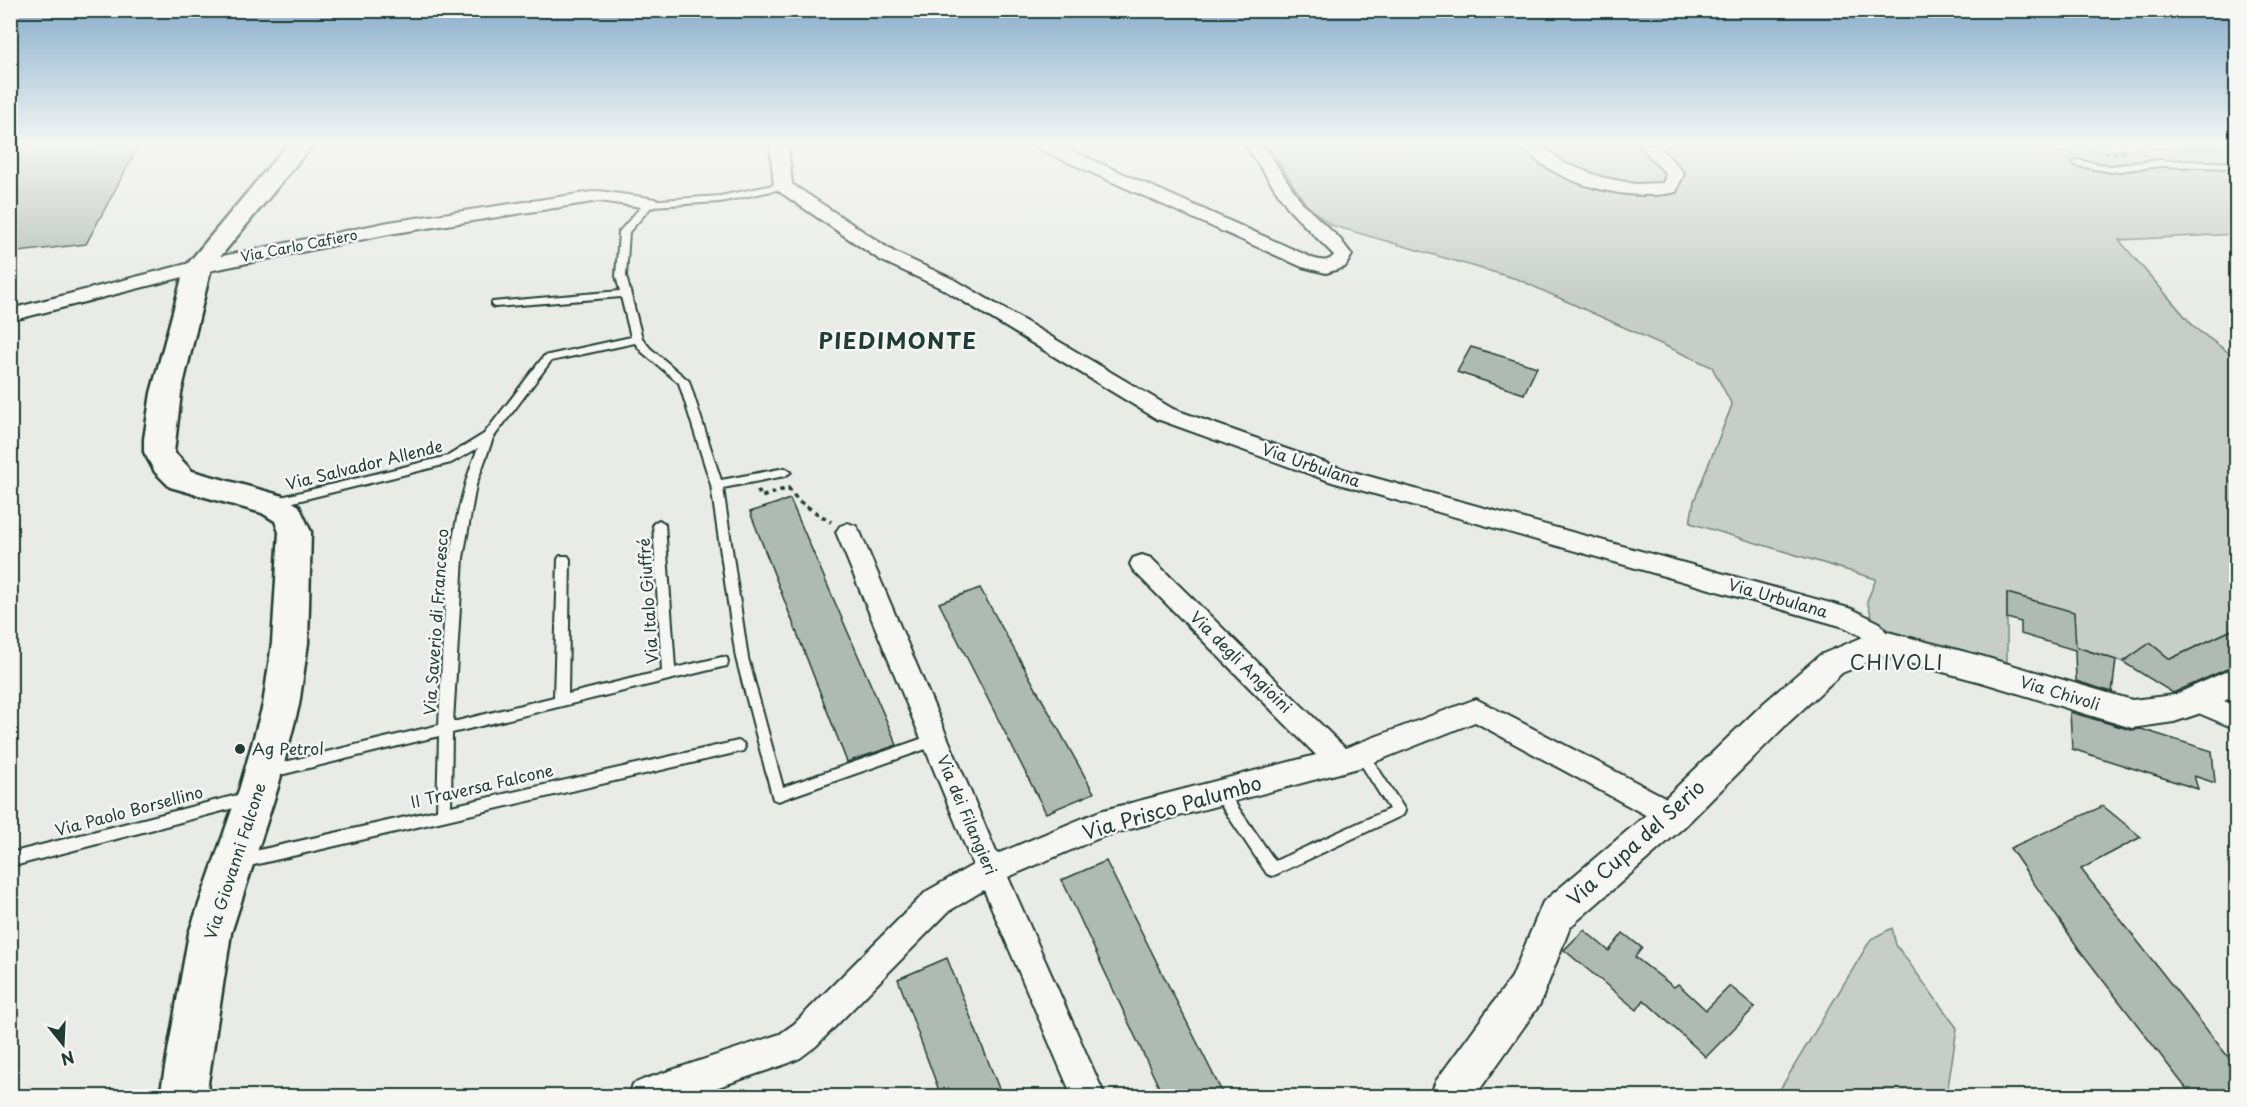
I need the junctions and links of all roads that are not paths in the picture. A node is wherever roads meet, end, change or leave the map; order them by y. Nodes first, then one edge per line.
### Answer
1 (257, 197) edge
2 (595, 197) edge
3 (604, 197) edge
4 (731, 197) edge
5 (799, 197) edge
6 (1161, 197) edge
7 (1289, 197) edge
8 (649, 203) junction
9 (198, 267) junction
10 (626, 294) junction
11 (495, 304) dead end
12 (10, 315) edge
13 (638, 339) junction
14 (488, 437) junction
15 (785, 472) dead end
16 (717, 485) junction
17 (272, 504) junction
18 (659, 524) dead end
19 (848, 532) road end
20 (564, 559) dead end
21 (1142, 564) dead end
22 (1880, 643) junction
23 (722, 662) dead end
24 (669, 675) junction
25 (2236, 680) edge
26 (2198, 701) junction
27 (561, 702) junction
28 (2236, 718) edge
29 (445, 731) junction
30 (935, 740) junction
31 (738, 747) dead end
32 (1351, 758) junction
33 (259, 785) junction
34 (1221, 794) junction
35 (444, 813) junction
36 (1672, 814) junction
37 (10, 860) edge
38 (234, 863) junction
39 (990, 871) junction
40 (183, 1096) edge
41 (645, 1096) edge
42 (1089, 1096) edge
43 (1451, 1096) edge

1 - 9 main road
2 - 9 street, Via Carlo Cafiero
3 - 8 street, Via Carlo Cafiero
4 - 8 lane
5 - 22 street, Via Urbulana
6 - 7 street
8 - 10 lane
9 - 12 street, Via Carlo Cafiero
9 - 17 main road
10 - 11 lane
10 - 13 lane
13 - 14 lane, Via Salvador Allende
13 - 16 lane
14 - 17 lane, Via Salvador Allende
14 - 29 lane, Via Saverio di Francesco
15 - 16 lane
16 - 30 lane
17 - 33 main road, Via Giovanni Falcone
18 - 24 lane, Via Italo Giuffré
19 - 30 street, Via dei Filangieri
20 - 27 lane
21 - 32 street, Via degli Angioini
22 - 26 street, Via Chivoli
22 - 36 street, Via Cupa del Serio
23 - 24 lane, Via Italo Giuffré
24 - 27 lane, Via Italo Giuffré
25 - 26 street, Via Chivoli
26 - 28 street
27 - 29 lane, Via Italo Giuffré
29 - 33 lane, Via Italo Giuffré
29 - 35 lane, Via Saverio di Francesco
30 - 39 street, Via dei Filangieri
31 - 35 lane, II Traversa Falcone
32 - 34 street, Via Prisco Palumbo
32 - 34 lane
32 - 36 street, Via Prisco Palumbo
33 - 37 lane, Via Paolo Borsellino
33 - 38 main road, Via Giovanni Falcone
34 - 39 street, Via Prisco Palumbo
35 - 38 lane, II Traversa Falcone
36 - 43 street, Via Cupa del Serio
38 - 40 main road, Via Giovanni Falcone
39 - 41 street, Via Prisco Palumbo
39 - 42 street, Via dei Filangieri

